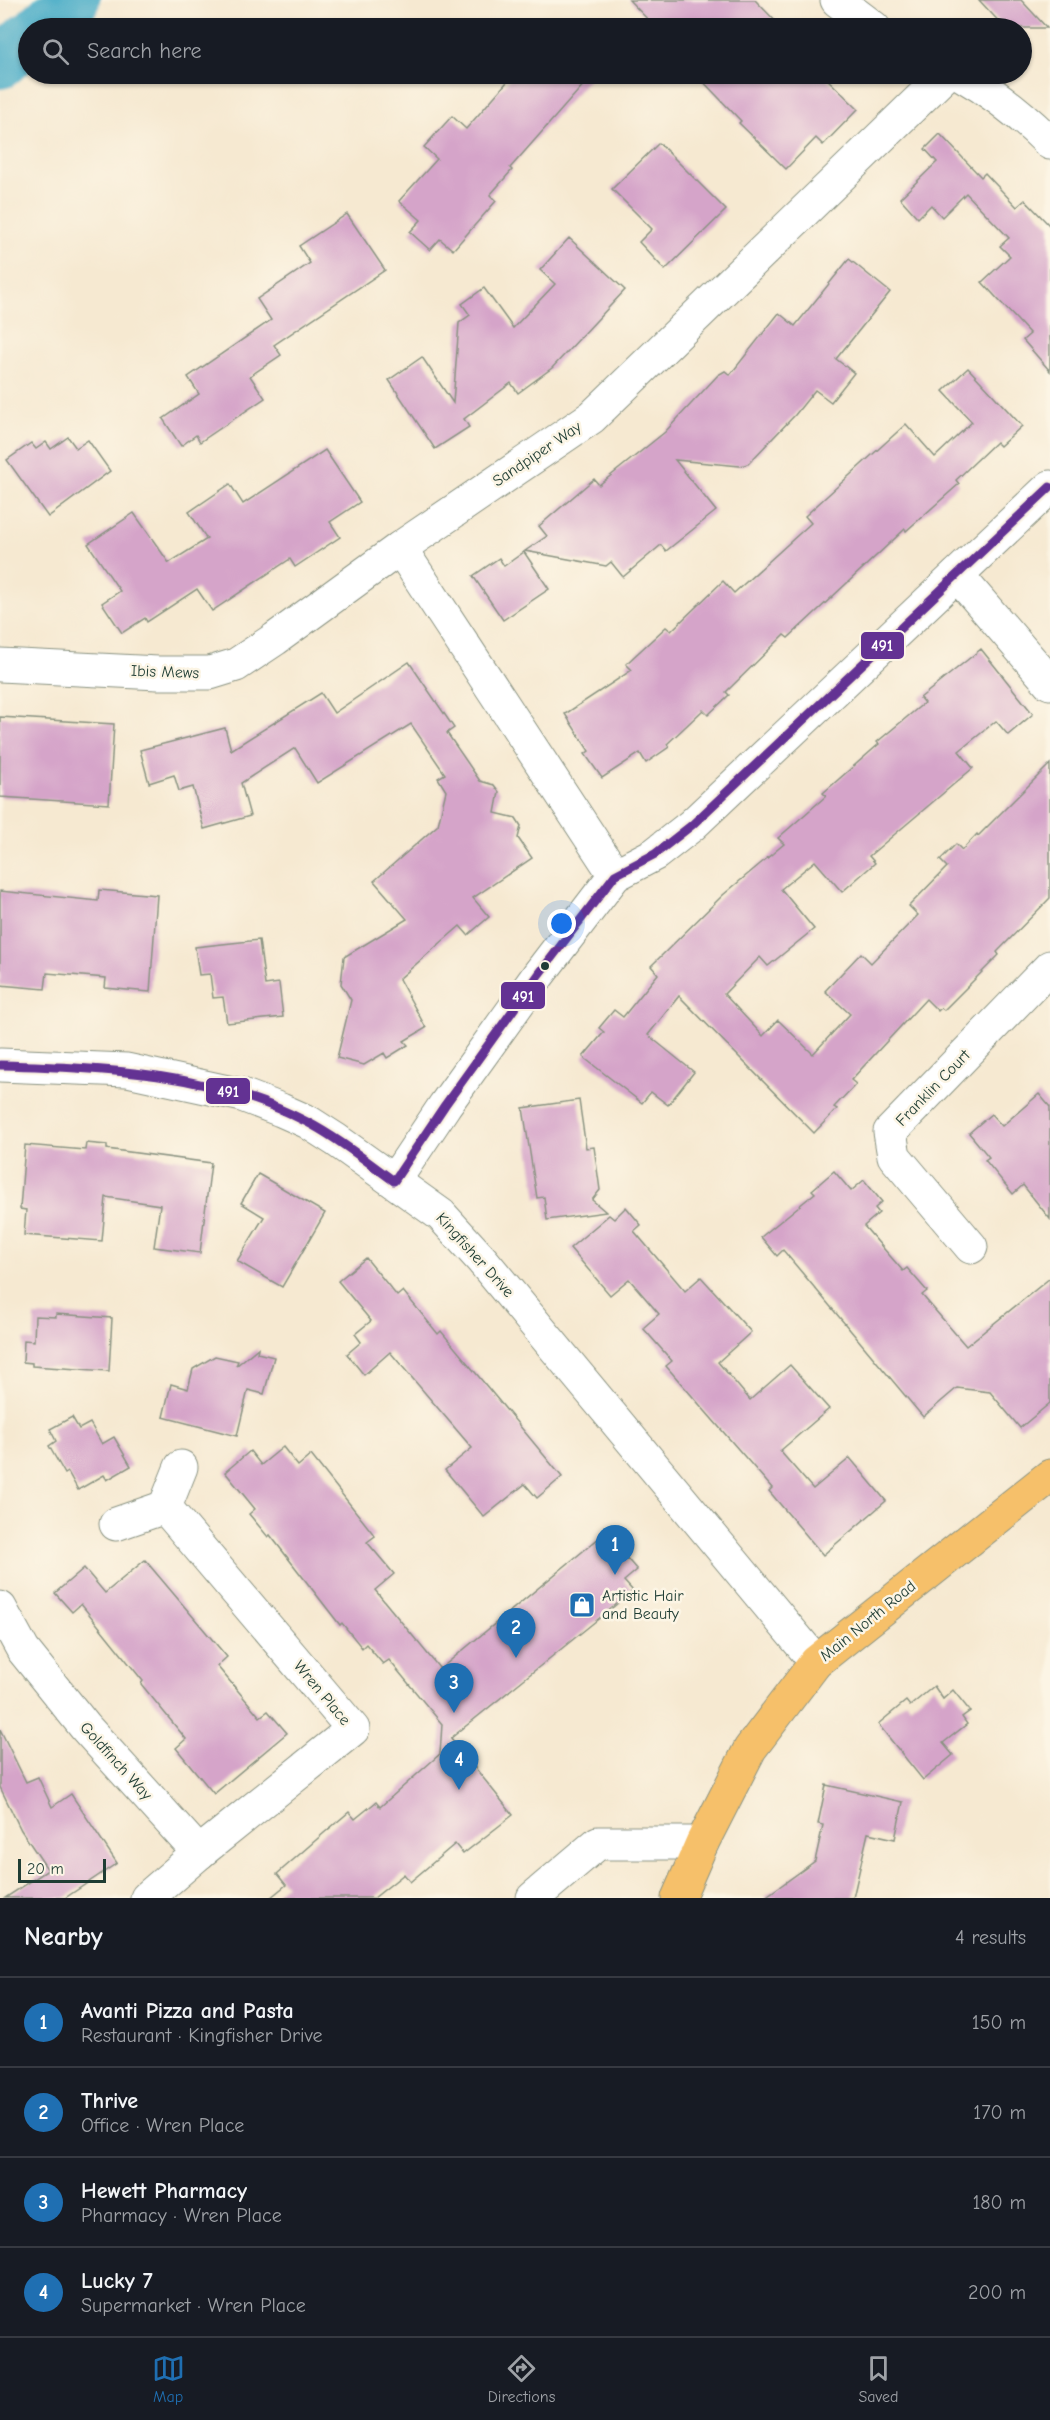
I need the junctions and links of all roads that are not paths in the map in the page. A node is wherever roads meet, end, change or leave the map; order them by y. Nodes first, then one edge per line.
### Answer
1 (837, 0) edge
2 (861, 18) edge
3 (936, 84) edge
4 (979, 84) edge
5 (1050, 143) edge
6 (1050, 488) edge
7 (400, 548) junction
8 (957, 575) junction
9 (0, 664) edge
10 (1050, 683) edge
11 (615, 875) junction
12 (1050, 967) edge
13 (0, 1065) edge
14 (394, 1181) junction
15 (971, 1247) dead end
16 (180, 1467) dead end
17 (1050, 1476) edge
18 (165, 1507) junction
19 (116, 1524) dead end
20 (0, 1608) edge
21 (816, 1662) junction
22 (702, 1843) junction
23 (199, 1853) junction
24 (147, 1898) edge
25 (533, 1898) edge
26 (678, 1898) edge

1 - 2 street
3 - 7 street, Sandpiper Way
4 - 5 street
6 - 8 street
7 - 9 street, Ibis Mews
7 - 11 street
8 - 10 street
8 - 11 street
11 - 14 street
12 - 15 street, Franklin Court
13 - 14 street, Kingfisher Drive
14 - 21 street, Kingfisher Drive
16 - 18 street
17 - 21 main road, Main North Road
18 - 19 street
18 - 23 street, Wren Place
20 - 23 street, Goldfinch Way
21 - 22 main road, Main North Road
22 - 25 street
22 - 26 main road, Main North Road
23 - 24 street

